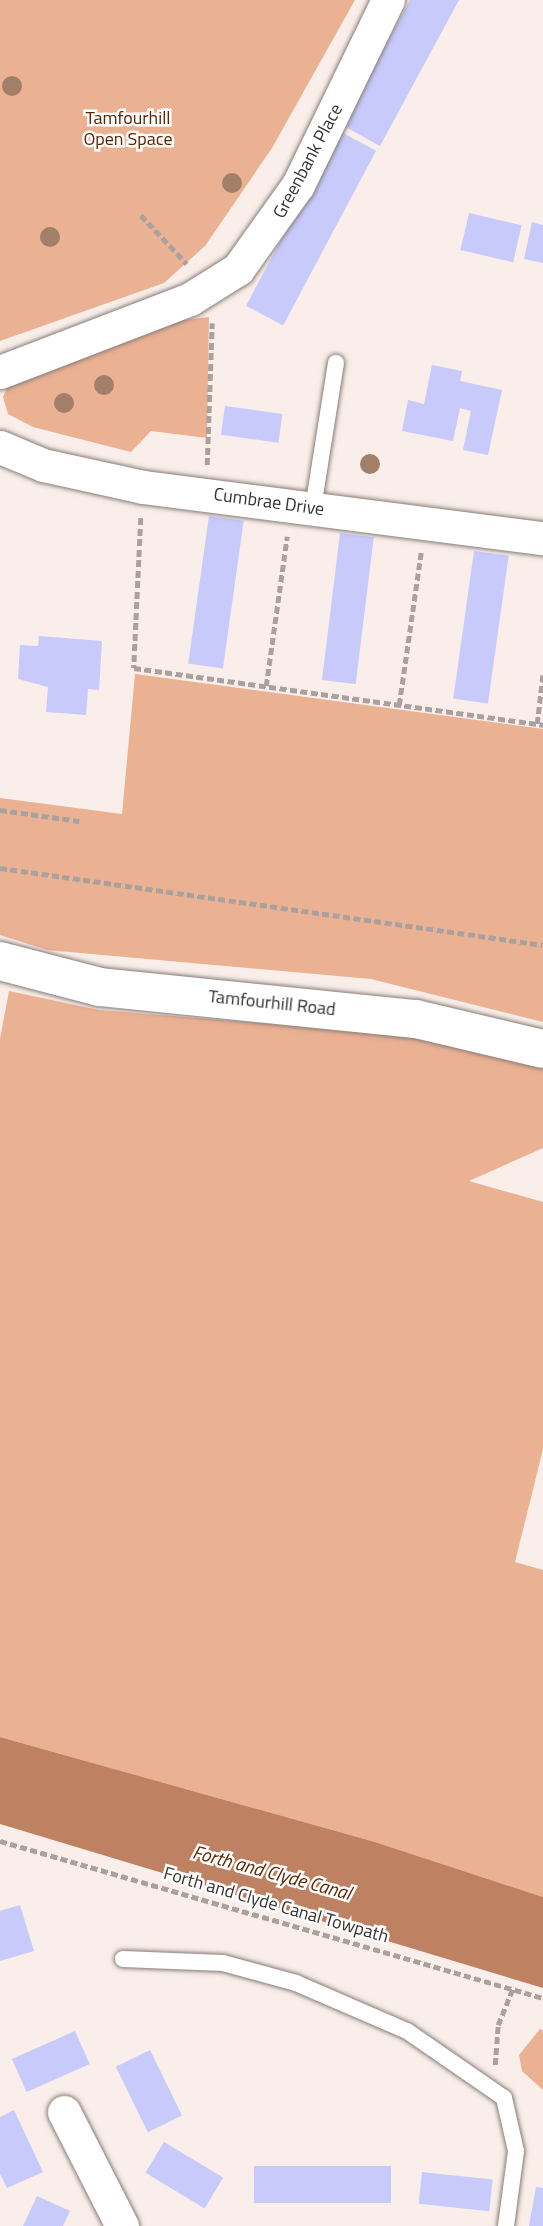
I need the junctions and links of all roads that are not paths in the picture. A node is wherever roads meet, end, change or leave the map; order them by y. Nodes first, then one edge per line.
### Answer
1 (388, 0) edge
2 (336, 363) dead end
3 (0, 372) edge
4 (0, 447) edge
5 (302, 508) junction
6 (542, 531) edge
7 (0, 961) edge
8 (543, 1049) edge
9 (123, 1959) dead end
10 (64, 2112) dead end
11 (122, 2226) edge
12 (506, 2226) edge

1 - 3 street, Greenbank Place
2 - 5 lane
4 - 5 street, Cumbrae Drive
5 - 6 street, Cumbrae Drive
7 - 8 main road, Tamfourhill Road
9 - 12 lane
10 - 11 street

